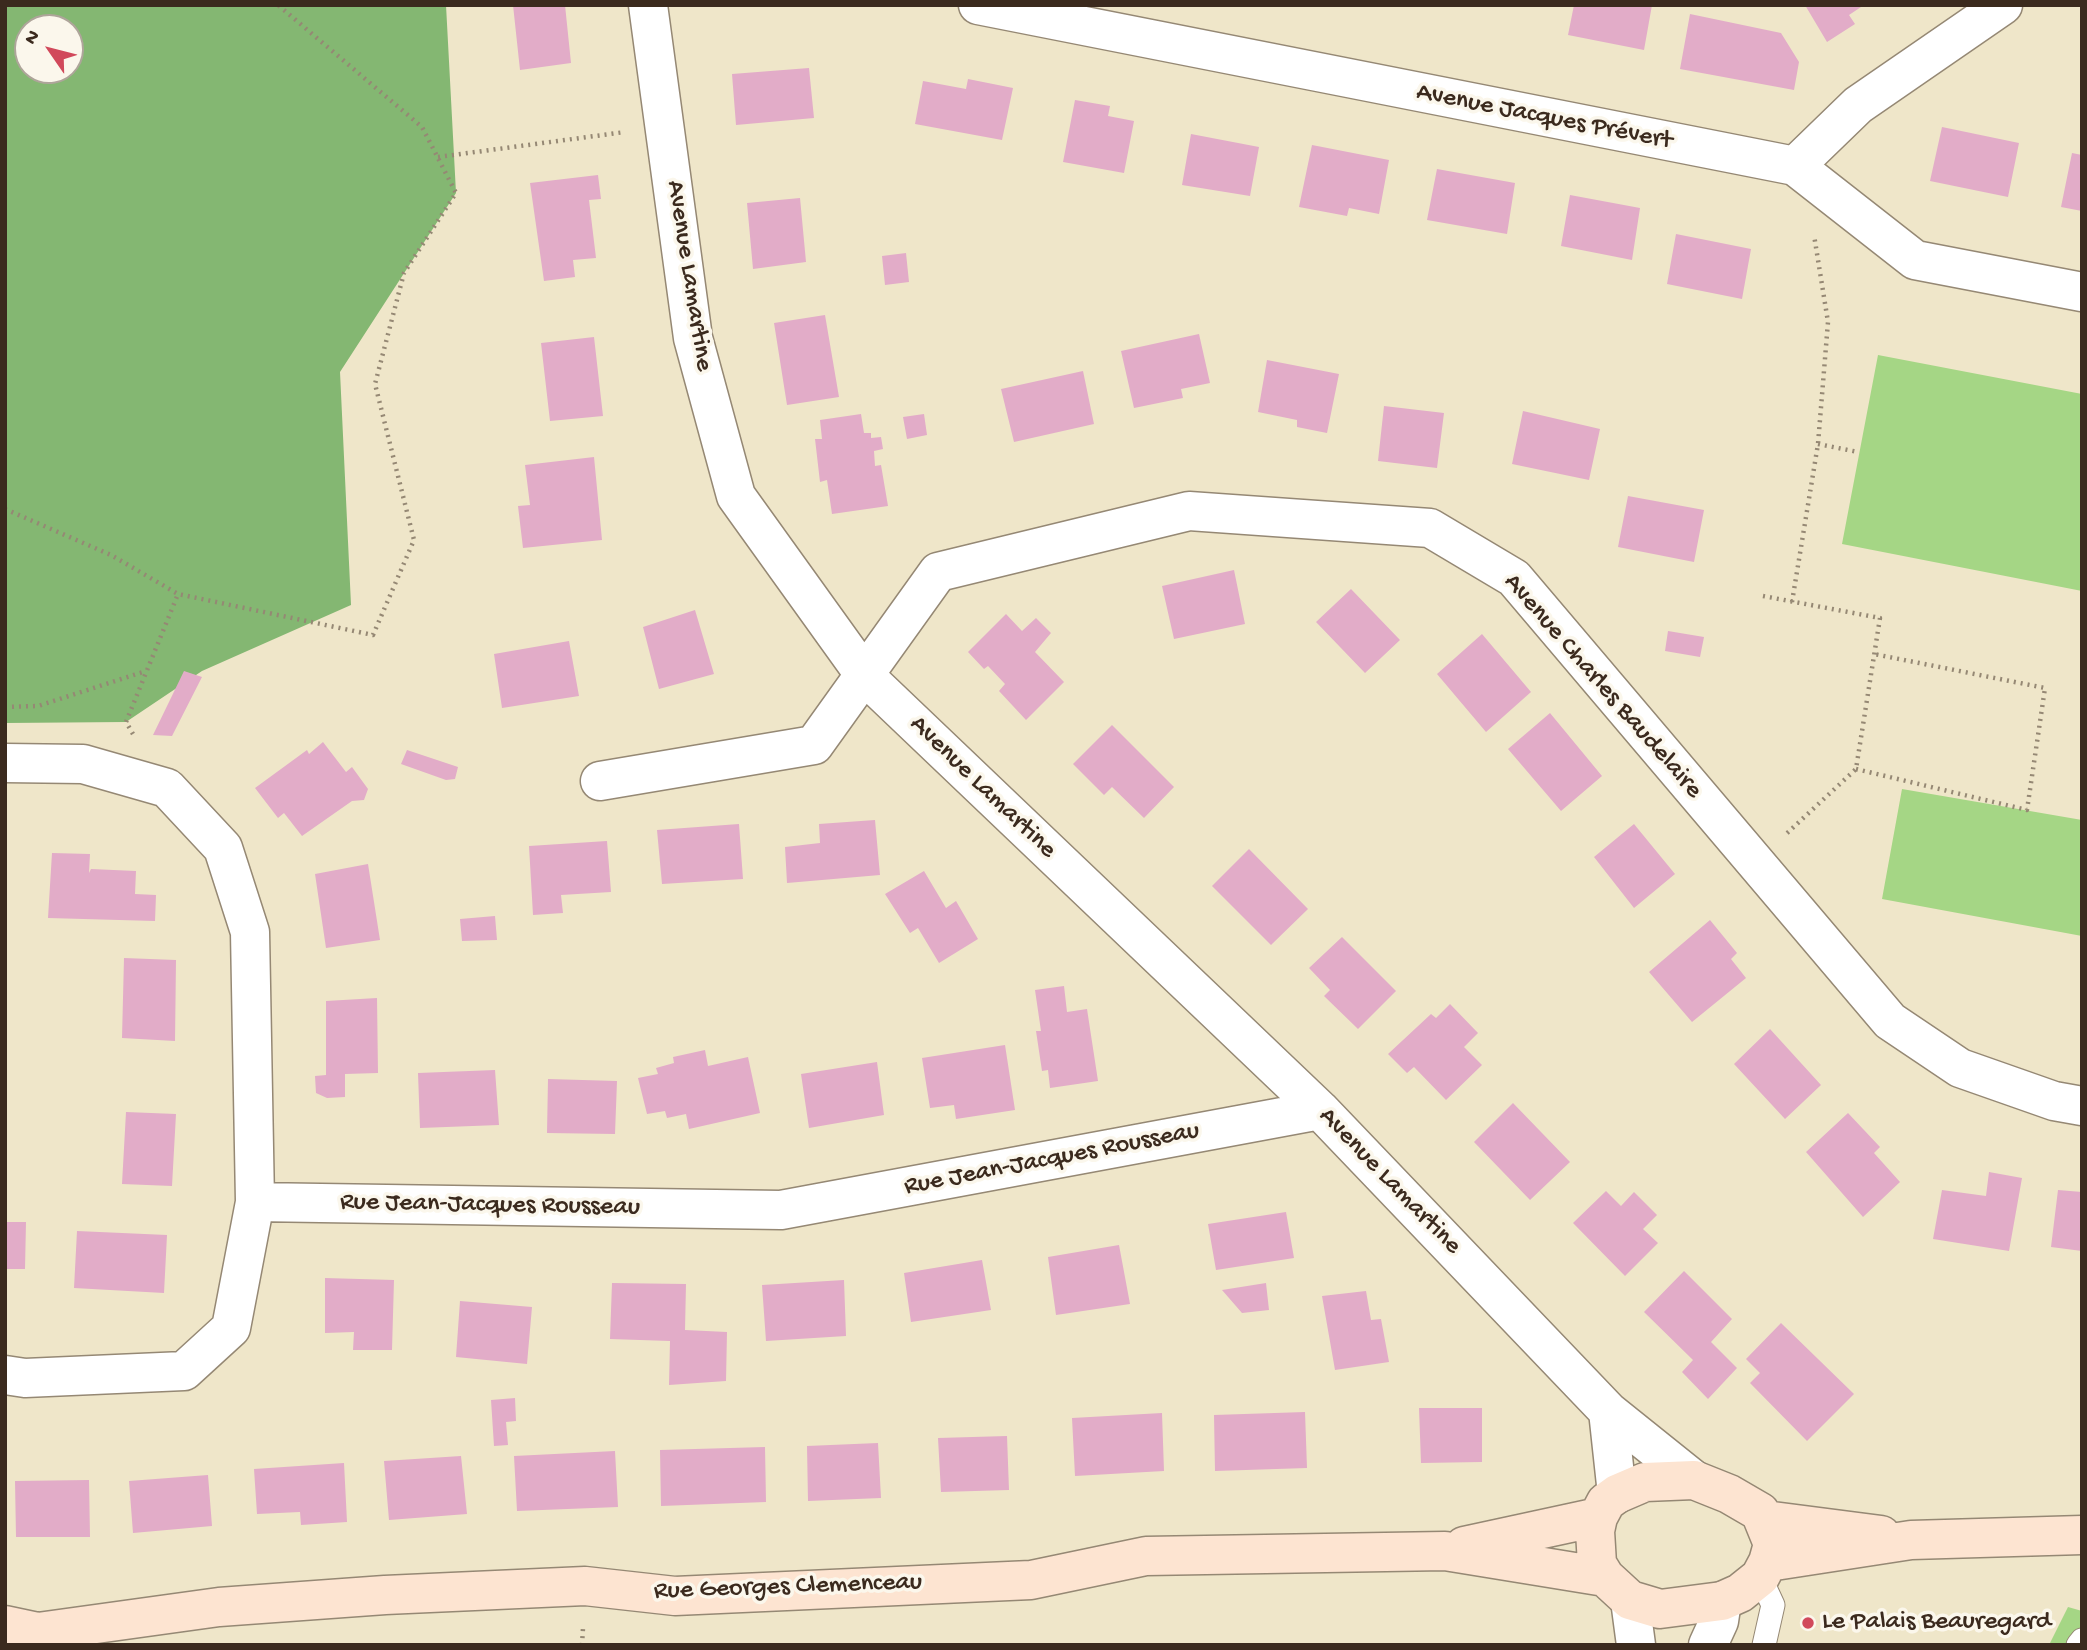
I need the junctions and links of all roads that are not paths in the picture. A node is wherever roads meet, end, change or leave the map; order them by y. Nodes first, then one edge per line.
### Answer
1 (648, 5) edge
2 (978, 5) edge
3 (2003, 5) edge
4 (1795, 166) junction
5 (2082, 292) edge
6 (866, 677) junction
7 (5, 763) edge
8 (600, 781) dead end
9 (2082, 1105) edge
10 (1320, 1110) junction
11 (255, 1202) junction
12 (5, 1376) edge
13 (1608, 1411) junction
14 (1694, 1480) junction
15 (1607, 1505) junction
16 (1765, 1520) junction
17 (2082, 1535) edge
18 (1911, 1540) junction
19 (1445, 1550) junction
20 (1764, 1570) junction
21 (1618, 1588) junction
22 (1722, 1601) junction
23 (5, 1625) edge
24 (2082, 1640) edge
25 (1636, 1645) edge
26 (1708, 1645) edge
27 (1764, 1645) edge
28 (2078, 1645) edge

1 - 6 street, Avenue Lamartine
2 - 4 street, Avenue Jacques Prévert
3 - 4 street
4 - 5 street, Avenue Jacques Prévert
6 - 8 street, Avenue Charles Baudelaire
6 - 9 street, Avenue Charles Baudelaire
6 - 10 street, Avenue Lamartine
7 - 11 street
10 - 11 street, Rue Jean-Jacques Rousseau
10 - 13 street, Avenue Lamartine
11 - 12 street
13 - 14 street, Avenue Lamartine
13 - 15 street
14 - 15 street, Rue Georges Clemenceau
14 - 16 street, Rue Georges Clemenceau
15 - 19 street, Rue Georges Clemenceau
15 - 21 street
16 - 18 street, Rue Georges Clemenceau
16 - 20 street
17 - 18 street, Rue Georges Clemenceau
18 - 20 street, Rue Georges Clemenceau
19 - 21 street, Rue Georges Clemenceau
19 - 23 street, Rue Georges Clemenceau
20 - 22 street, Rue Georges Clemenceau
20 - 27 lane
21 - 22 street, Rue Georges Clemenceau
21 - 25 street
22 - 26 street
24 - 28 lane

